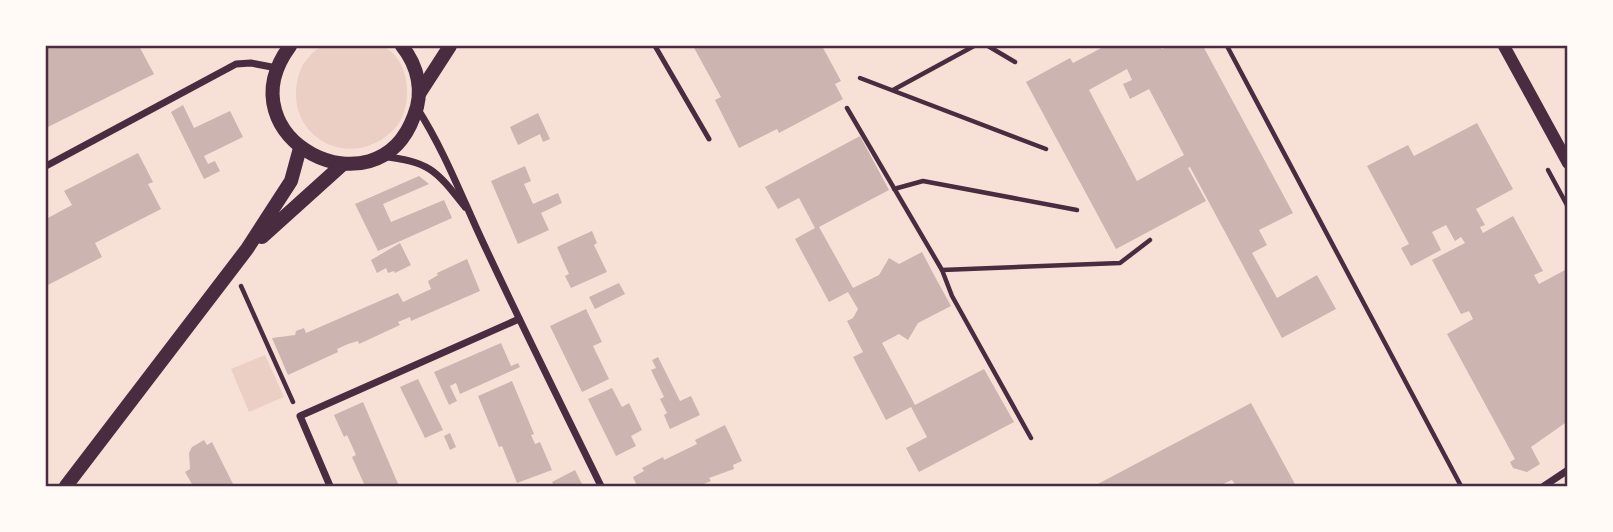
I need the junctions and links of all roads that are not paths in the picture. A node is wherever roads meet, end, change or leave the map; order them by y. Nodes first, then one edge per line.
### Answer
1 (290, 46) edge
2 (402, 46) edge
3 (450, 46) edge
4 (656, 46) edge
5 (1504, 46) edge
6 (277, 68) junction
7 (418, 101) junction
8 (709, 139) dead end
9 (300, 148) junction
10 (380, 156) junction
11 (1567, 163) edge
12 (342, 164) junction
13 (46, 166) edge
14 (470, 214) junction
15 (247, 249) junction
16 (519, 319) junction
17 (1567, 470) edge
18 (65, 486) edge
19 (330, 486) edge
20 (601, 486) edge
21 (1544, 486) edge

1 - 6 main road
2 - 7 main road
3 - 7 main road
4 - 8 lane
5 - 11 street
6 - 9 main road
6 - 13 street
7 - 10 main road
7 - 14 street
9 - 12 main road
9 - 15 main road
10 - 12 main road
10 - 14 street
12 - 15 main road
14 - 16 street
15 - 18 main road
16 - 19 street
16 - 20 street
17 - 21 street

